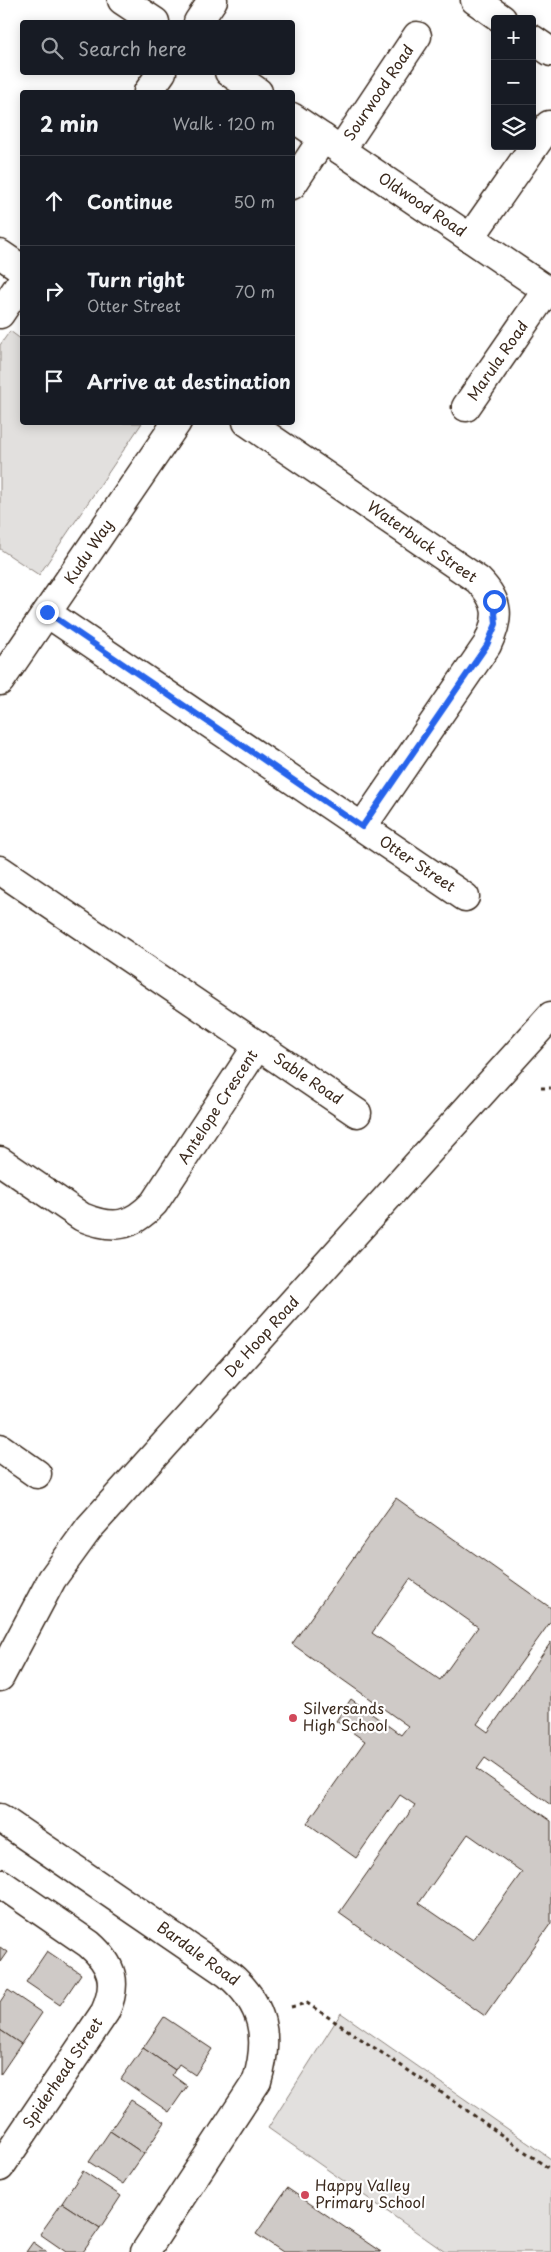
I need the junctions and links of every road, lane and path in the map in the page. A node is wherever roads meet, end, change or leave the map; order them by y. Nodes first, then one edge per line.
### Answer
1 (122, 0) edge
2 (213, 0) edge
3 (475, 0) edge
4 (496, 15) edge
5 (152, 20) edge
6 (199, 20) edge
7 (417, 36) dead end
8 (536, 42) edge
9 (551, 52) edge
10 (160, 75) edge
11 (233, 75) edge
12 (149, 90) edge
13 (255, 90) edge
14 (295, 118) edge
15 (548, 125) dead end
16 (332, 144) junction
17 (295, 182) edge
18 (470, 238) junction
19 (0, 254) edge
20 (20, 268) edge
21 (20, 284) edge
22 (549, 291) edge
23 (0, 314) edge
24 (466, 407) dead end
25 (175, 425) edge
26 (251, 425) edge
27 (47, 612) junction
28 (0, 681) edge
29 (362, 827) junction
30 (0, 870) edge
31 (464, 897) dead end
32 (551, 1016) edge
33 (258, 1045) junction
34 (541, 1088) dead end
35 (551, 1088) edge
36 (357, 1113) dead end
37 (0, 1160) edge
38 (0, 1448) edge
39 (37, 1474) dead end
40 (0, 1677) edge
41 (0, 1818) edge
42 (0, 1882) edge
43 (283, 2010) dead end
44 (0, 2167) edge
45 (551, 2170) edge
46 (146, 2252) edge

1 - 5 street
2 - 6 street
3 - 4 street
7 - 16 street, Sourwood Road
8 - 9 street
10 - 12 street
11 - 13 street
14 - 16 street, Oldwood Road
15 - 18 street
16 - 17 street, Sourwood Road
16 - 18 street, Oldwood Road
18 - 22 street, Oldwood Road
19 - 20 street
21 - 23 street
22 - 24 street, Marula Road
25 - 27 street, Kudu Way
26 - 29 street, Waterbuck Street
27 - 28 street, Kudu Way
27 - 29 street, Otter Street
29 - 31 street, Otter Street
30 - 33 street, Antelope Crescent
32 - 40 street, De Hoop Road
33 - 36 street, Sable Road
33 - 37 street, Antelope Crescent
34 - 35 path
38 - 39 street
41 - 46 street, Bardale Road
42 - 44 street, Spiderhead Street
43 - 45 path

